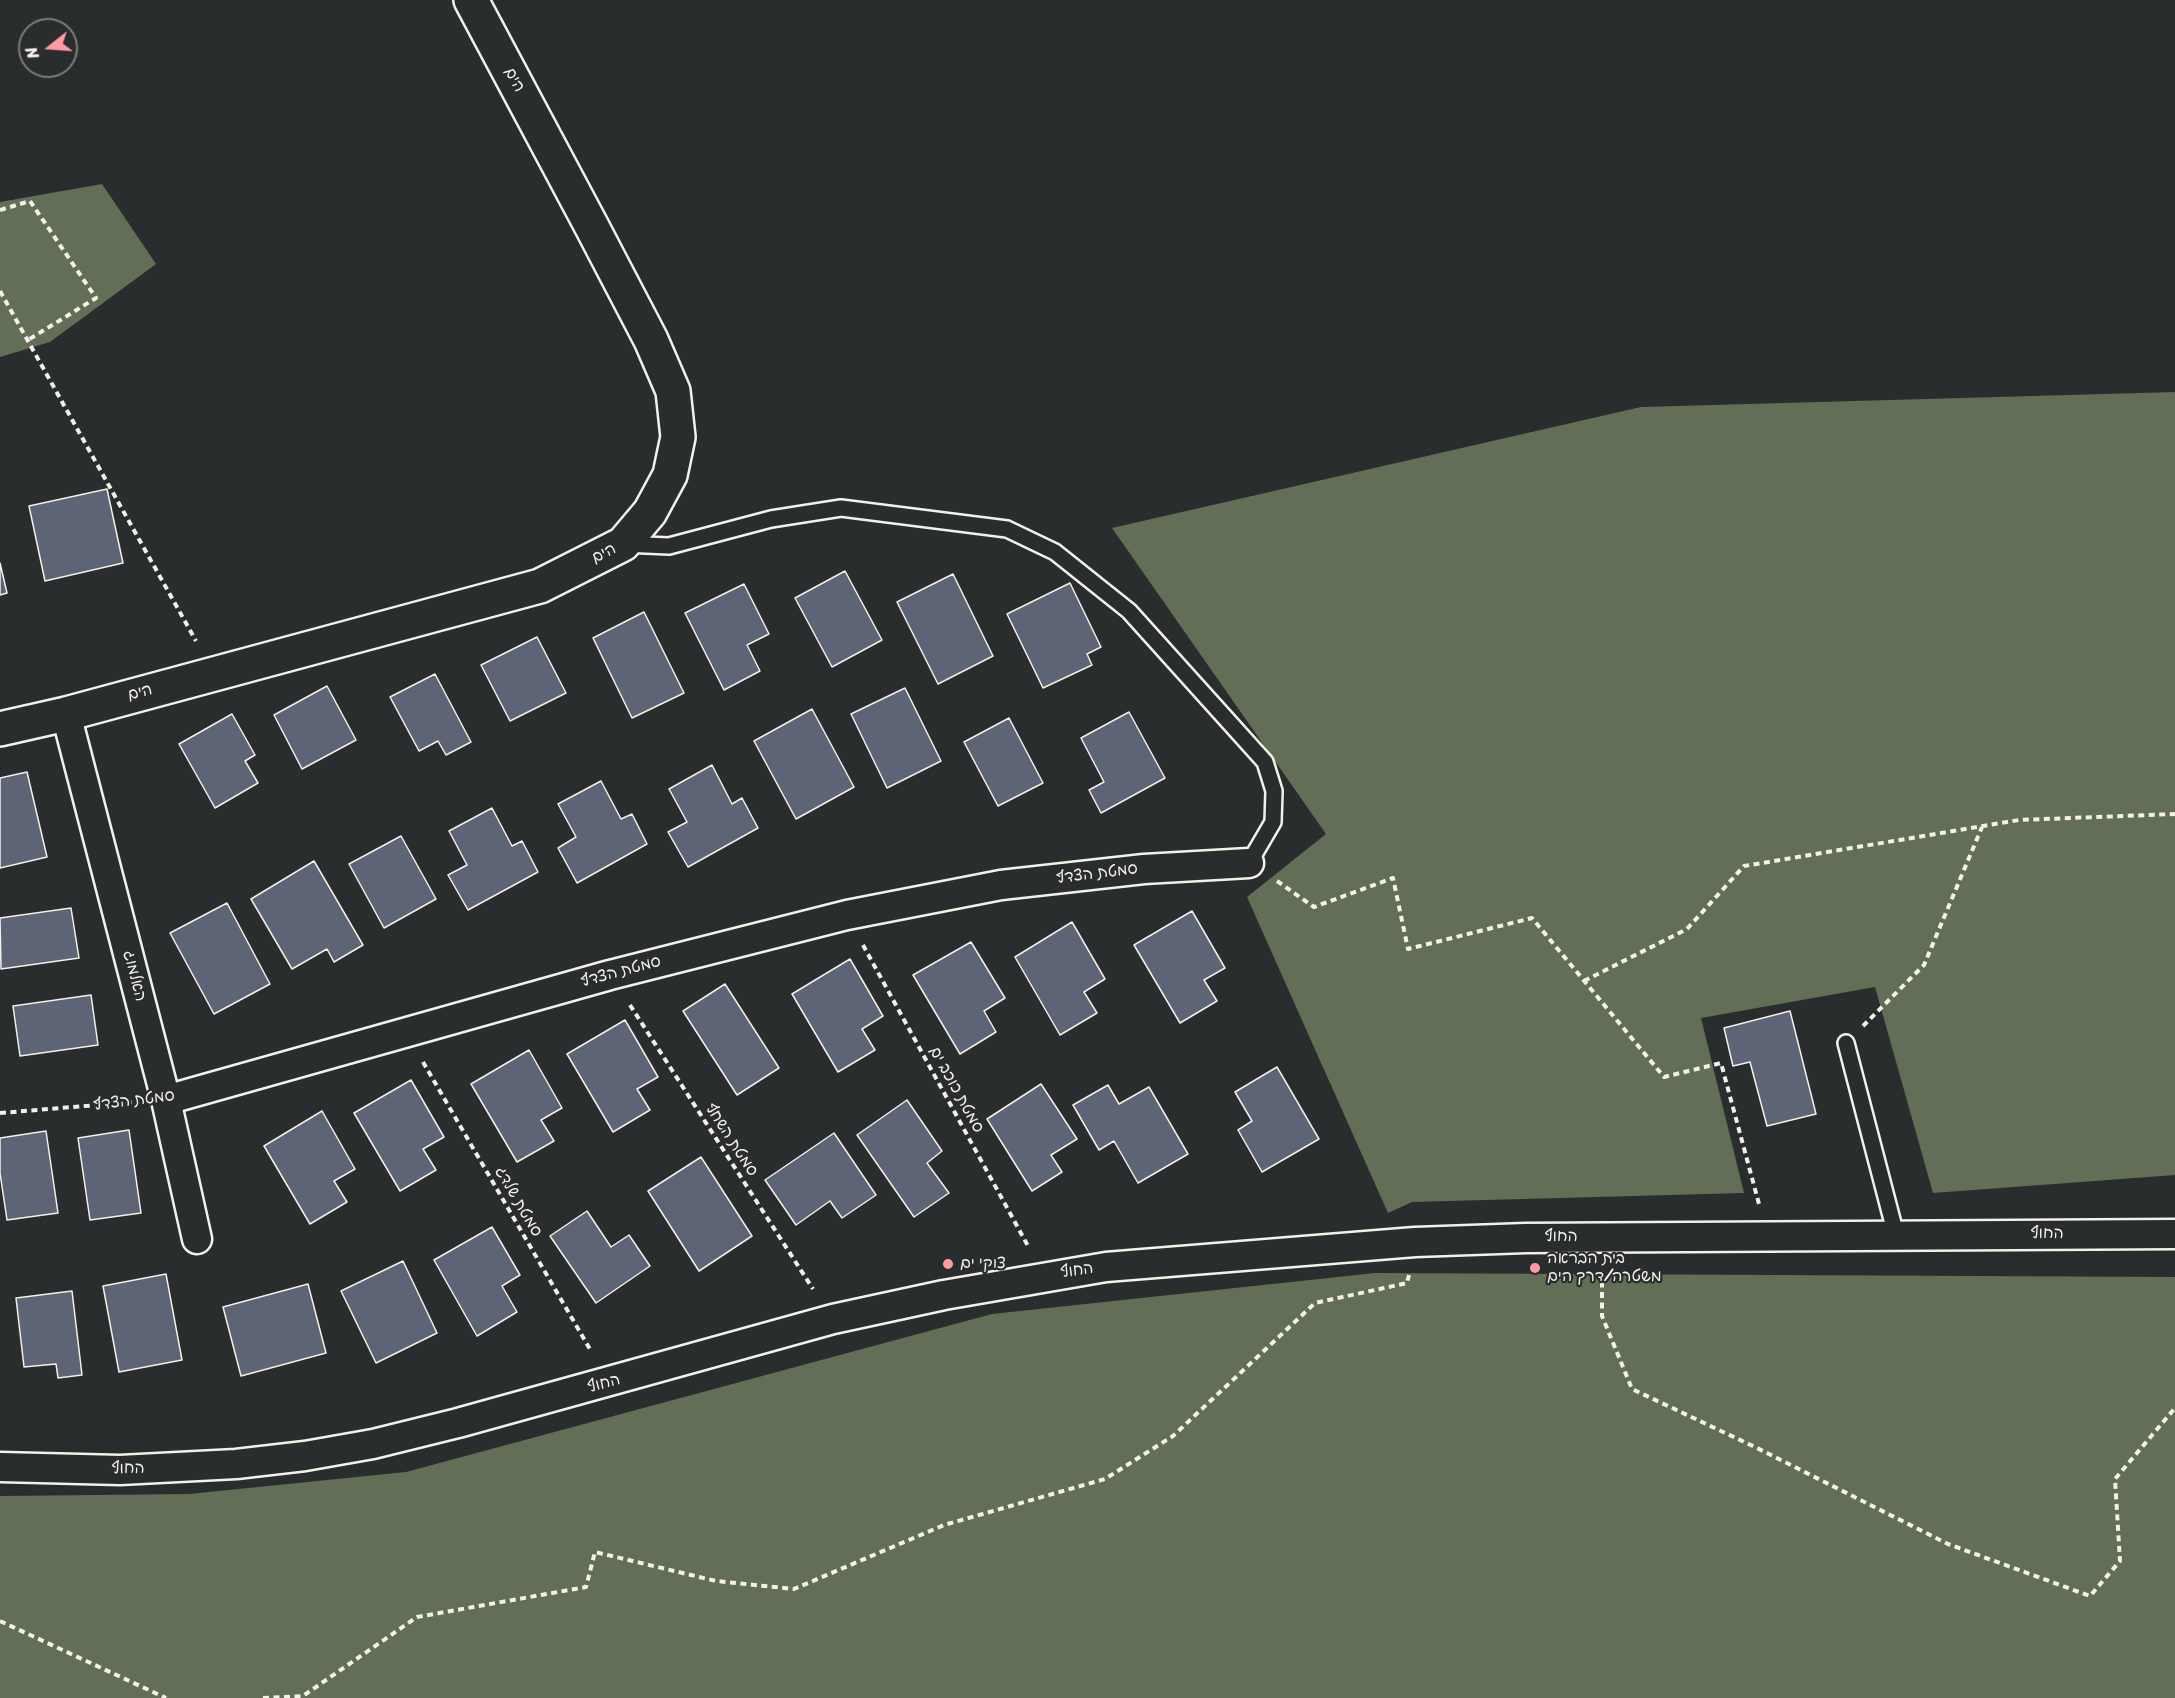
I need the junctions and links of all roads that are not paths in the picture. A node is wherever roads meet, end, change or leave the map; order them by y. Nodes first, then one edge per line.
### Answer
1 (471, 0) edge
2 (623, 544) junction
3 (66, 714) junction
4 (0, 729) edge
5 (1249, 863) joint
6 (1846, 1043) road end
7 (166, 1100) junction
8 (2175, 1234) edge
9 (1896, 1235) junction
10 (197, 1239) dead end
11 (0, 1467) edge

1 - 2 street, הים
2 - 3 street, הים
2 - 5 lane
3 - 4 street, הים
3 - 7 street, האלמוג
5 - 7 street, סמטת הצדף
6 - 9 lane
7 - 10 street, האלמוג
8 - 9 street, החוף
9 - 11 street, החוף

